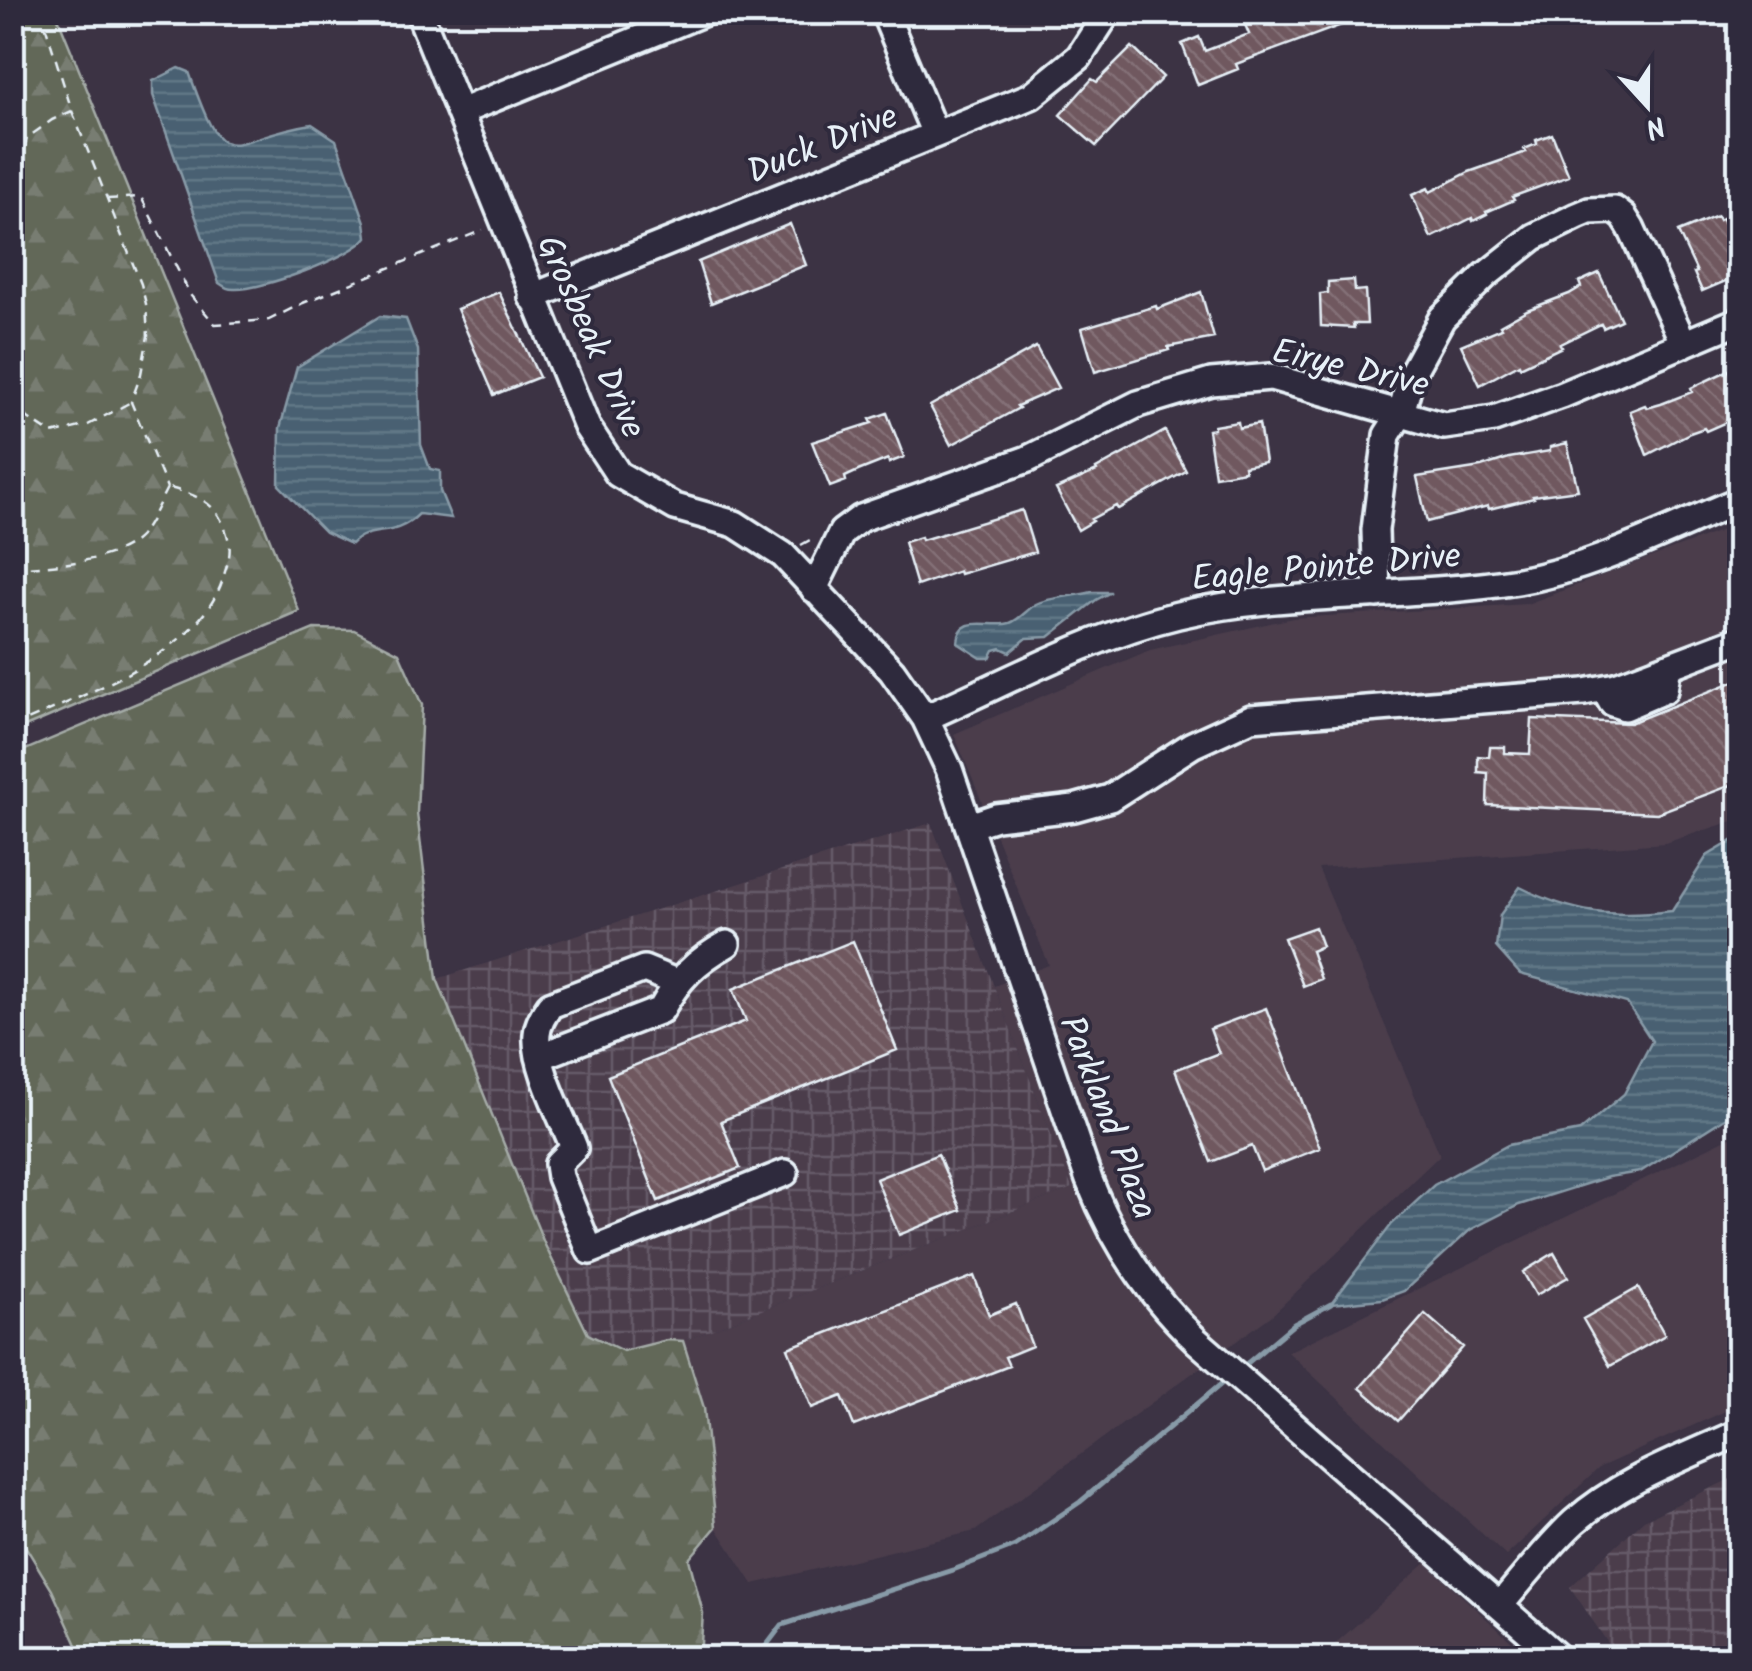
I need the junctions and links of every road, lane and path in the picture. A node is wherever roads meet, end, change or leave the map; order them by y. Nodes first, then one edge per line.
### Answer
1 (41, 12) edge
2 (418, 12) edge
3 (705, 12) edge
4 (884, 12) edge
5 (1108, 12) edge
6 (72, 111) junction
7 (460, 112) junction
8 (935, 134) junction
9 (106, 199) junction
10 (12, 201) edge
11 (503, 222) junction
12 (532, 297) junction
13 (1740, 320) edge
14 (1684, 344) junction
15 (12, 400) edge
16 (130, 402) junction
17 (1401, 413) junction
18 (168, 488) junction
19 (1740, 500) edge
20 (12, 568) edge
21 (814, 589) junction
22 (1384, 594) junction
23 (1740, 639) edge
24 (925, 718) junction
25 (12, 727) edge
26 (969, 826) junction
27 (728, 944) dead end
28 (676, 982) junction
29 (539, 1057) junction
30 (785, 1173) dead end
31 (1740, 1432) edge
32 (1501, 1604) junction
33 (12, 1655) edge
34 (21, 1658) edge
35 (1559, 1658) edge

1 - 6 path
2 - 7 street, Grosbeak Drive
3 - 7 street
4 - 8 street
5 - 8 street, Duck Drive
6 - 9 path
6 - 10 path
7 - 11 street, Grosbeak Drive
8 - 12 street, Duck Drive
9 - 11 path
9 - 16 path
11 - 12 street, Grosbeak Drive
12 - 21 street, Grosbeak Drive
13 - 14 street, Eirye Drive
14 - 17 street, Eirye Drive
14 - 17 street
15 - 16 path
16 - 18 path
17 - 21 street, Eirye Drive
17 - 22 street
18 - 20 path
18 - 25 path
19 - 22 street, Eagle Pointe Drive
21 - 24 street, Parkland Plaza
22 - 24 street, Eagle Pointe Drive
23 - 26 street
24 - 26 street, Parkland Plaza
26 - 32 street, Parkland Plaza
27 - 28 street
28 - 29 street
28 - 29 street
29 - 30 street
31 - 32 street
32 - 35 street, Parkland Plaza
33 - 34 path

